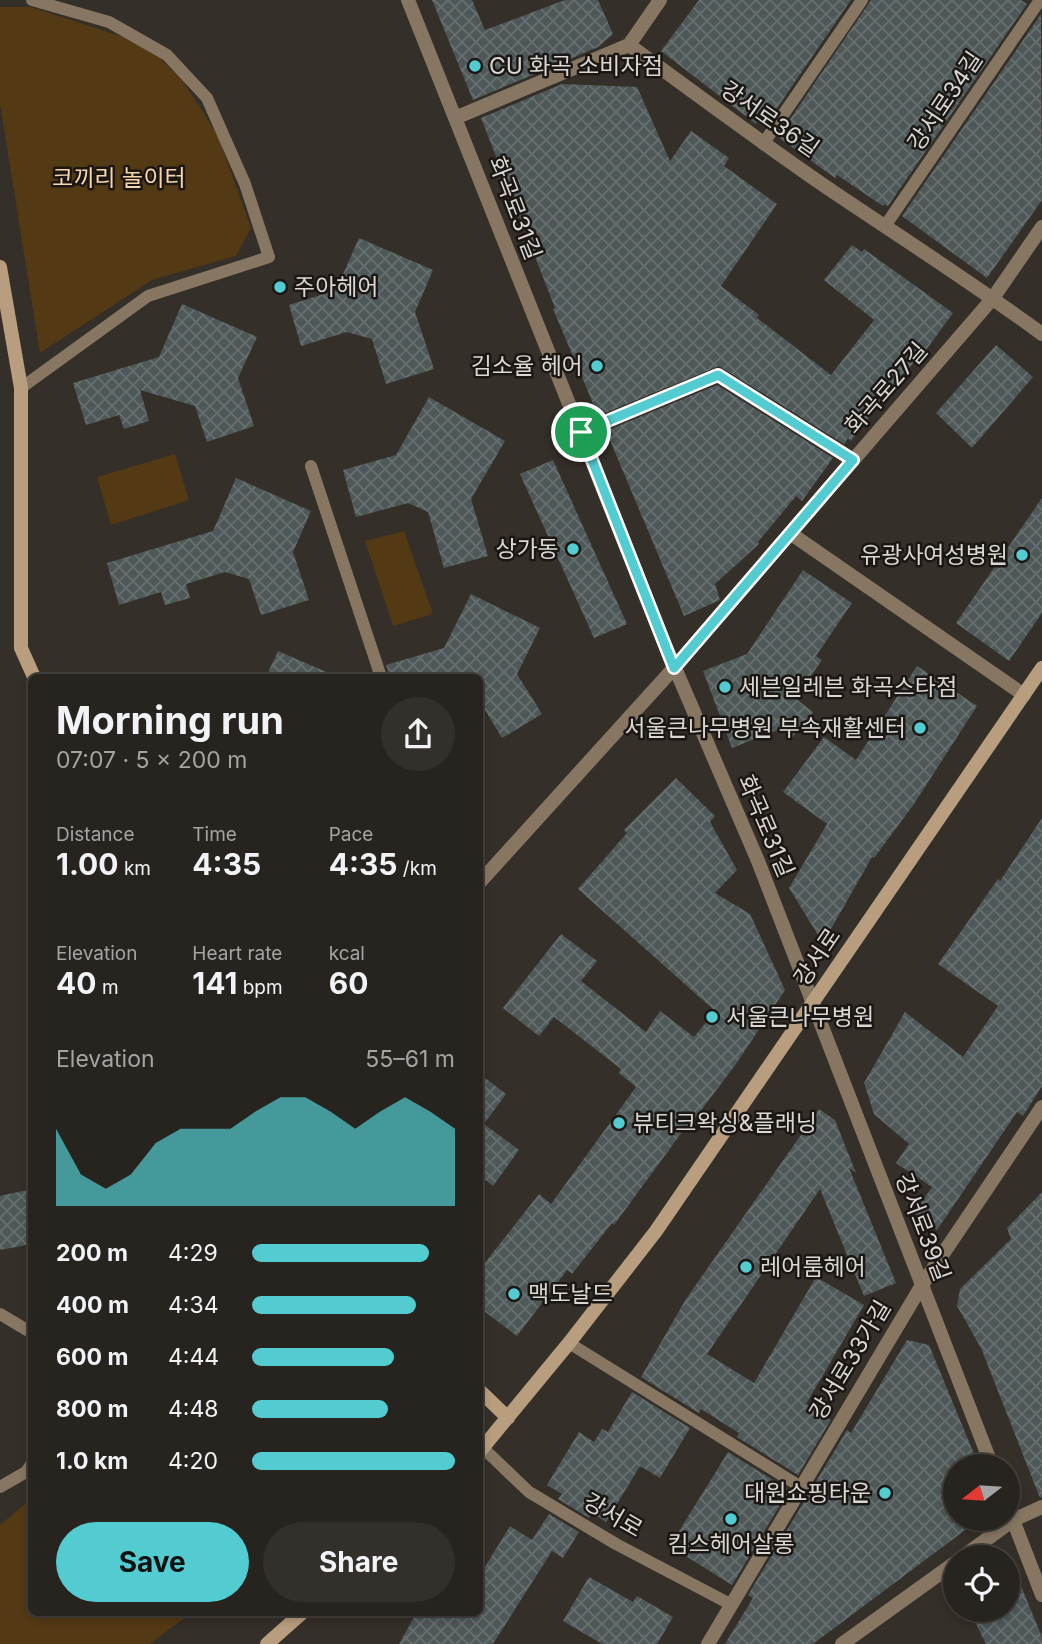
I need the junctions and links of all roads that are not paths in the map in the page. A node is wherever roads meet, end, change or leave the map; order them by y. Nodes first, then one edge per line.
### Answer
1 (32, 0) edge
2 (408, 0) edge
3 (660, 0) edge
4 (862, 0) edge
5 (1040, 0) edge
6 (629, 45) junction
7 (455, 118) junction
8 (763, 144) junction
9 (885, 226) junction
10 (1042, 227) edge
11 (0, 267) edge
12 (993, 298) junction
13 (1042, 334) edge
14 (21, 387) junction
15 (581, 432) junction
16 (853, 460) junction
17 (312, 466) dead end
18 (790, 533) junction
19 (674, 668) junction
20 (1042, 668) edge
21 (33, 674) edge
22 (380, 674) edge
23 (1024, 695) junction
24 (483, 877) edge
25 (812, 1005) junction
26 (1042, 1107) edge
27 (922, 1285) junction
28 (0, 1314) edge
29 (28, 1331) edge
30 (569, 1343) junction
31 (483, 1394) edge
32 (508, 1418) junction
33 (483, 1448) edge
34 (483, 1452) edge
35 (987, 1454) edge
36 (28, 1469) edge
37 (0, 1487) edge
38 (801, 1487) junction
39 (1042, 1507) edge
40 (1020, 1511) edge
41 (991, 1531) edge
42 (1018, 1531) edge
43 (975, 1545) edge
44 (943, 1571) edge
45 (1042, 1595) edge
46 (732, 1605) junction
47 (298, 1616) edge
48 (267, 1644) edge
49 (708, 1644) edge
50 (842, 1644) edge

1 - 14 lane
2 - 7 street, 화곡로31길
3 - 6 street
4 - 8 lane
5 - 9 lane, 강서로34길
6 - 7 street
6 - 8 street, 강서로36길
7 - 15 street, 화곡로31길
8 - 9 street, 강서로36길
9 - 12 street, 강서로36길
10 - 12 street, 화곡로27길
11 - 14 main road
12 - 13 street, 강서로36길
12 - 16 street, 화곡로27길
14 - 21 main road
15 - 16 lane
15 - 19 street, 화곡로31길
16 - 18 street, 화곡로27길
17 - 22 lane
18 - 19 street, 화곡로27길
18 - 23 street
19 - 24 street, 화곡로27길
19 - 25 street, 화곡로31길
20 - 23 main road, 강서로
23 - 25 main road, 강서로
25 - 27 street, 강서로39길
25 - 30 main road, 강서로
26 - 27 street, 강서로33가길
27 - 35 street, 강서로39길
27 - 38 street, 강서로33가길
28 - 29 lane
30 - 32 main road, 강서로
30 - 38 lane
31 - 32 main road
32 - 33 main road, 강서로
34 - 46 lane, 강서로
36 - 37 lane
38 - 46 street, 강서로33가길
39 - 40 street
41 - 43 street
42 - 45 street
44 - 50 street
46 - 49 street, 강서로33가길
47 - 48 main road

